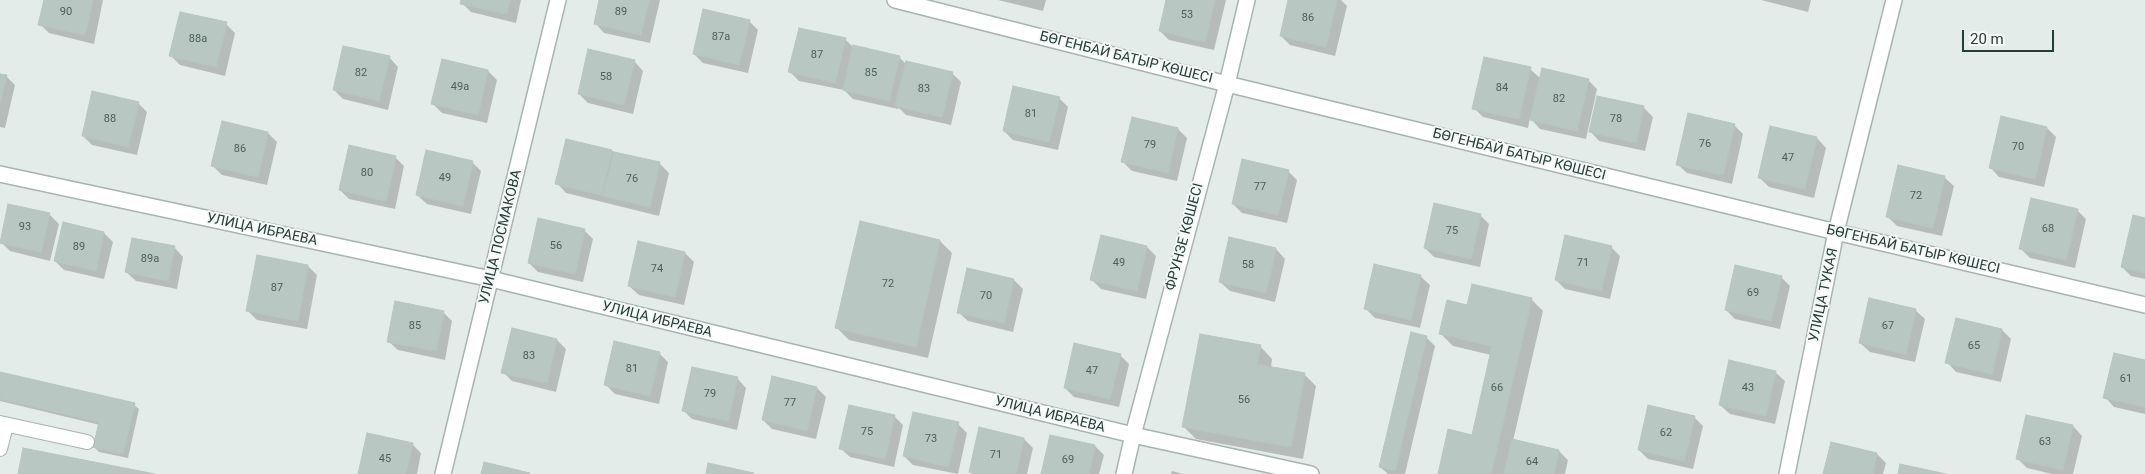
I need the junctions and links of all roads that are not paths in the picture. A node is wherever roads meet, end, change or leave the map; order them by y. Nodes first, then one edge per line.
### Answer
1 (558, 0) edge
2 (896, 0) edge
3 (1247, 0) edge
4 (1894, 0) edge
5 (1226, 84) junction
6 (0, 174) edge
7 (1836, 232) junction
8 (491, 279) junction
9 (2145, 304) edge
10 (3, 424) edge
11 (1133, 434) junction
12 (87, 442) dead end
13 (0, 448) edge
14 (443, 474) edge
15 (1124, 474) edge
16 (1312, 474) edge
17 (1787, 474) edge

1 - 8 street, УЛИЦА ПОСМАКОВА
2 - 5 street, БӨГЕНБАЙ БАТЫР КӨШЕСІ
3 - 5 street, ФРУНЗЕ КӨШЕСІ
4 - 7 street, УЛИЦА ТУКАЯ
5 - 7 street, БӨГЕНБАЙ БАТЫР КӨШЕСІ
5 - 11 street, ФРУНЗЕ КӨШЕСІ
6 - 8 street, УЛИЦА ИБРАЕВА
7 - 9 street, БӨГЕНБАЙ БАТЫР КӨШЕСІ
7 - 17 street, УЛИЦА ТУКАЯ
8 - 11 street, УЛИЦА ИБРАЕВА
8 - 14 street, УЛИЦА ПОСМАКОВА
10 - 12 lane
10 - 13 lane
11 - 15 street, ФРУНЗЕ КӨШЕСІ
11 - 16 street, УЛИЦА ИБРАЕВА

